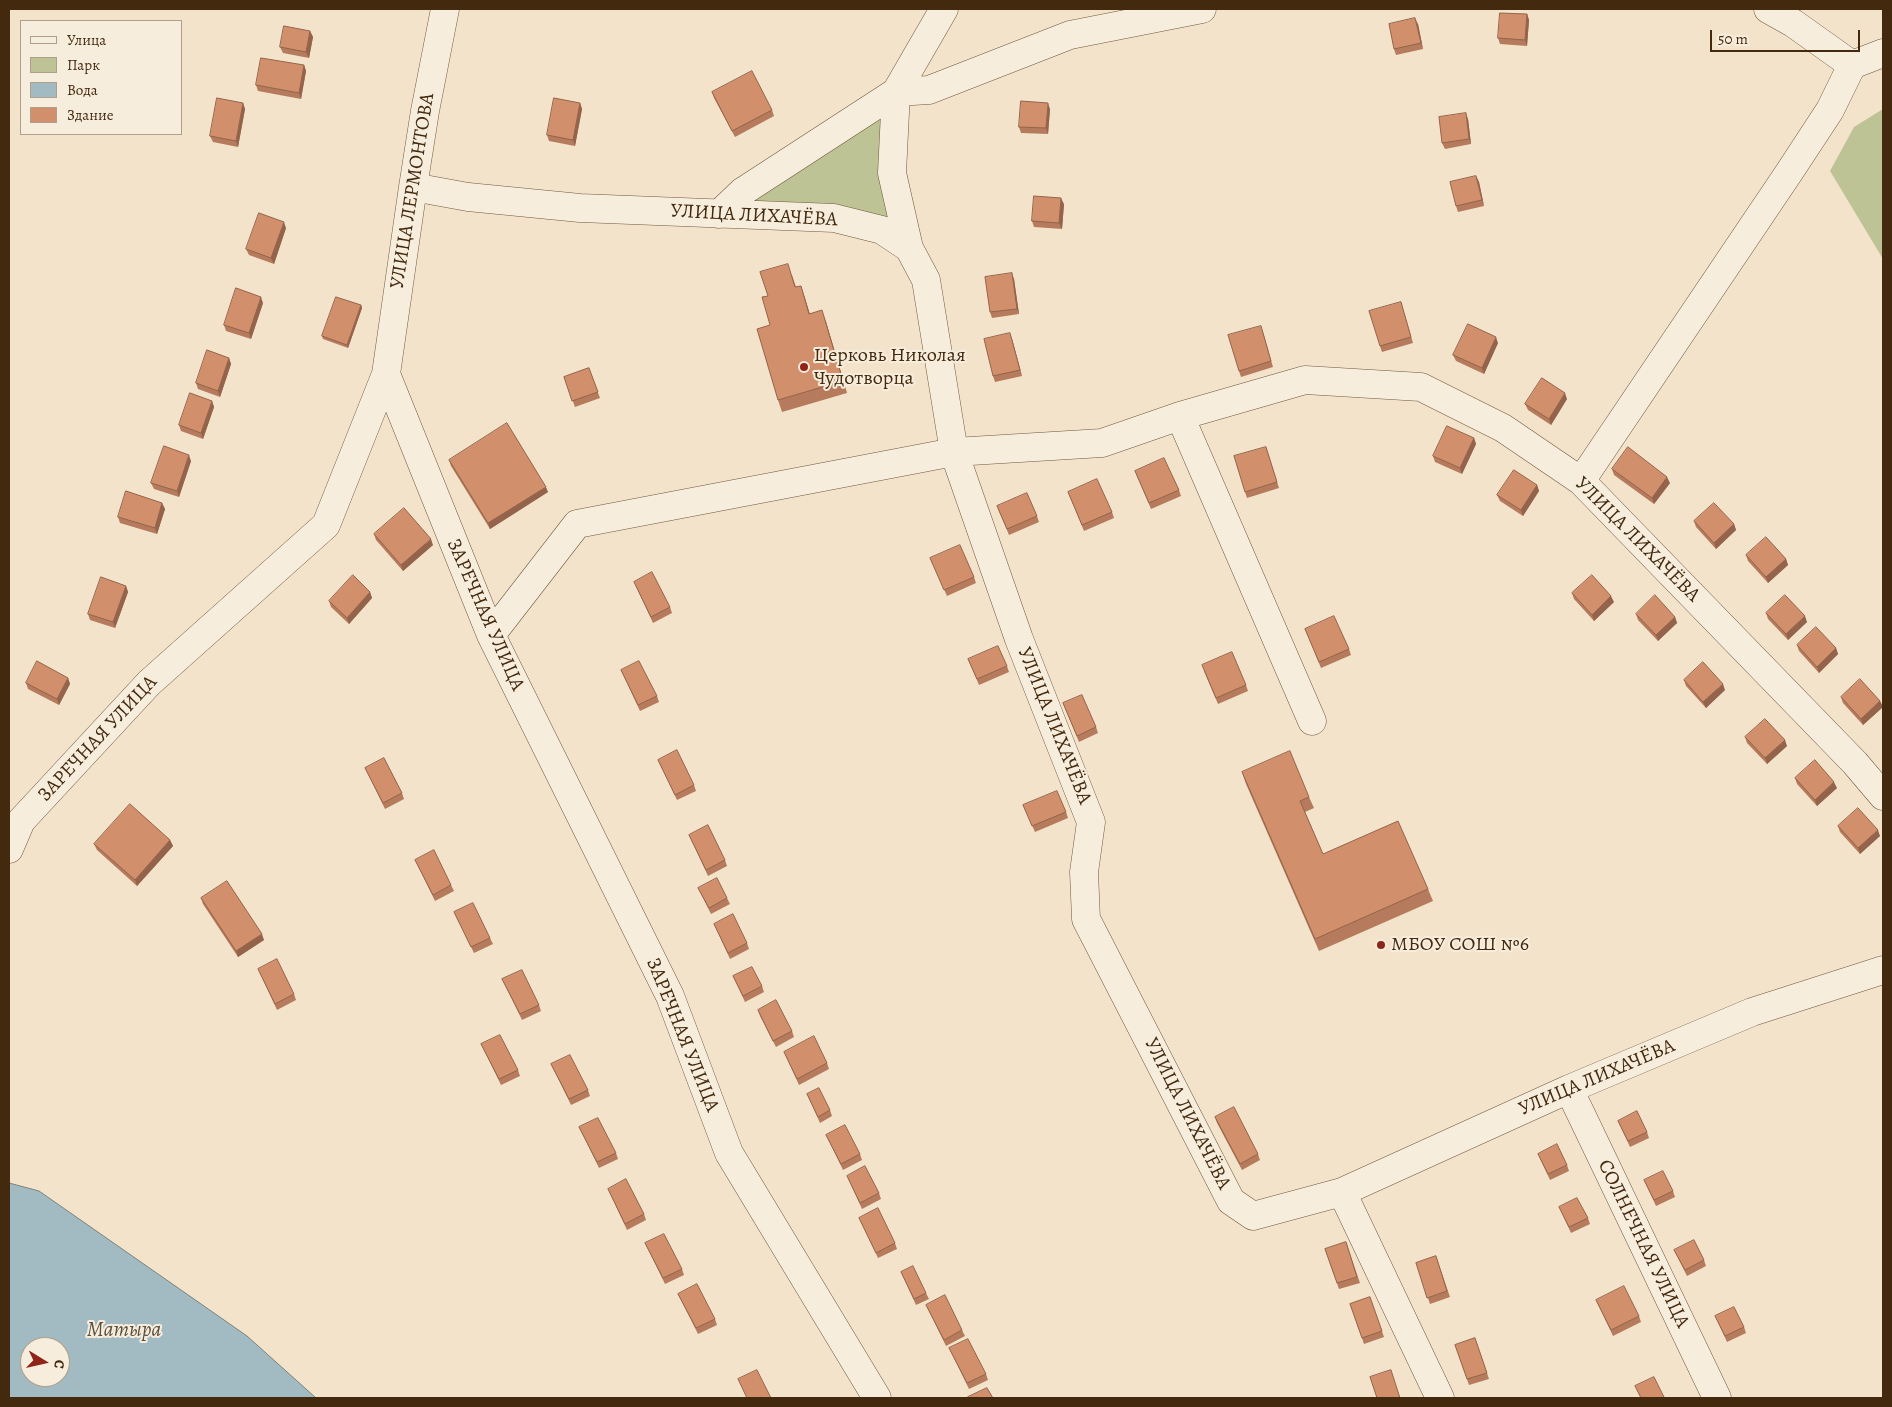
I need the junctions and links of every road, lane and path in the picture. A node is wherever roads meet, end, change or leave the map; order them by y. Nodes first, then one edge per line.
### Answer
1 (445, 9) edge
2 (944, 9) edge
3 (1202, 9) edge
4 (1768, 9) edge
5 (1883, 53) edge
6 (1852, 66) junction
7 (896, 92) junction
8 (412, 187) junction
9 (719, 214) junction
10 (909, 248) junction
11 (386, 374) junction
12 (1180, 416) junction
13 (954, 452) junction
14 (1581, 481) junction
15 (491, 635) junction
16 (1312, 721) dead end
17 (1883, 796) edge
18 (9, 849) edge
19 (1883, 970) edge
20 (1569, 1089) junction
21 (1342, 1192) junction
22 (877, 1398) edge
23 (1440, 1398) edge
24 (1717, 1398) edge

1 - 8 street, УЛИЦА ЛЕРМОНТОВА
2 - 7 street
3 - 7 street
4 - 6 street
5 - 6 street
6 - 14 street
7 - 9 street
7 - 10 street
8 - 9 street, УЛИЦА ЛИХАЧЁВА
8 - 11 street, УЛИЦА ЛЕРМОНТОВА
9 - 10 street, УЛИЦА ЛИХАЧЁВА
10 - 13 street, УЛИЦА ЛИХАЧЁВА
11 - 15 street, ЗАРЕЧНАЯ УЛИЦА
11 - 18 street, ЗАРЕЧНАЯ УЛИЦА
12 - 13 street, УЛИЦА ЛИХАЧЁВА
12 - 14 street, УЛИЦА ЛИХАЧЁВА
12 - 16 street
13 - 15 street, УЛИЦА ЛИХАЧЁВА
13 - 21 street, УЛИЦА ЛИХАЧЁВА
14 - 17 street, УЛИЦА ЛИХАЧЁВА
15 - 22 street, ЗАРЕЧНАЯ УЛИЦА
19 - 20 street, УЛИЦА ЛИХАЧЁВА
20 - 21 street, УЛИЦА ЛИХАЧЁВА
20 - 24 street, СОЛНЕЧНАЯ УЛИЦА
21 - 23 street

